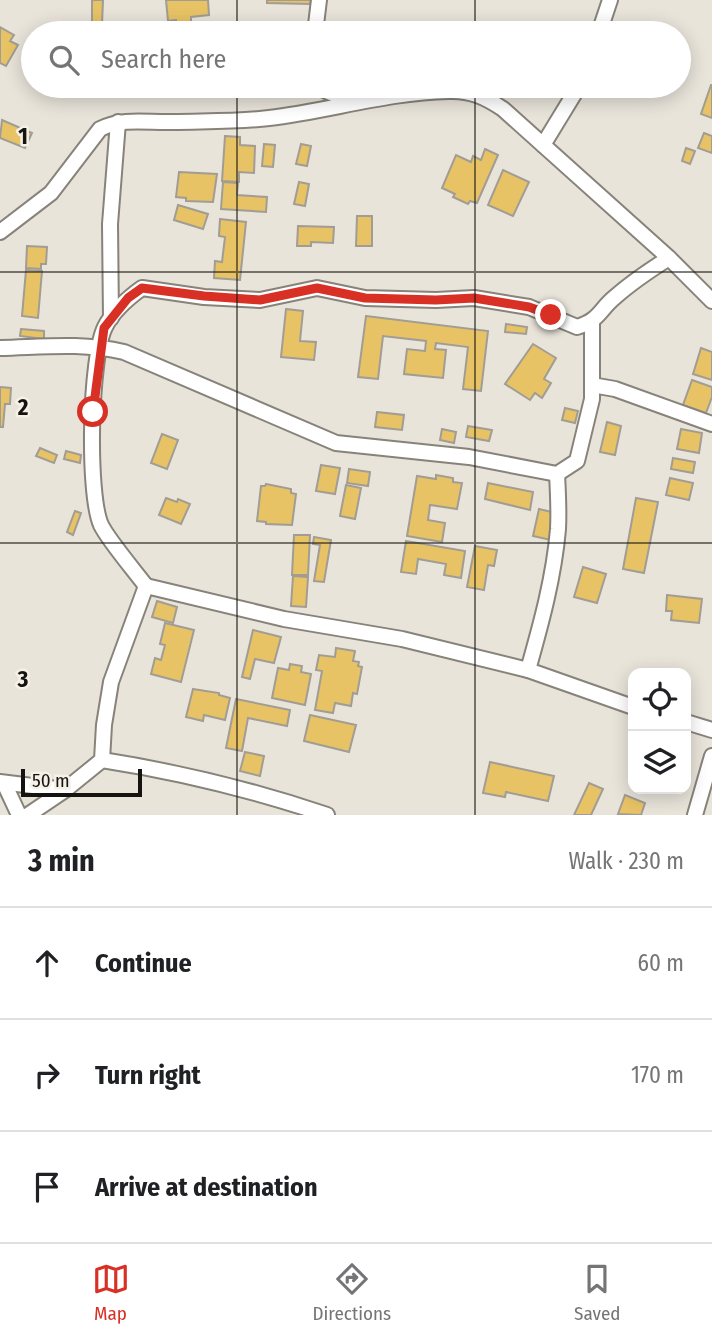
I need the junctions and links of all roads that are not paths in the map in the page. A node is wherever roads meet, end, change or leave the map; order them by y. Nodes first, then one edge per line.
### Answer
1 (319, 0) edge
2 (610, 0) edge
3 (316, 21) edge
4 (603, 21) edge
5 (343, 98) edge
6 (388, 98) edge
7 (487, 98) edge
8 (572, 98) edge
9 (353, 102) junction
10 (118, 122) junction
11 (543, 145) junction
12 (0, 232) edge
13 (669, 258) junction
14 (712, 301) edge
15 (111, 318) junction
16 (592, 323) junction
17 (100, 347) junction
18 (0, 348) edge
19 (592, 385) junction
20 (712, 424) edge
21 (558, 474) junction
22 (146, 586) junction
23 (528, 670) junction
24 (628, 705) edge
25 (691, 724) edge
26 (712, 730) edge
27 (712, 756) edge
28 (102, 760) junction
29 (2, 782) edge
30 (65, 790) junction
31 (19, 815) edge
32 (28, 815) edge
33 (327, 815) edge
34 (695, 815) edge

1 - 3 street
2 - 4 street
5 - 9 street
6 - 9 street
7 - 11 street
8 - 11 street
9 - 10 street
10 - 12 street
10 - 15 street
11 - 13 street
13 - 14 street
13 - 16 street
15 - 16 street
15 - 17 street
16 - 19 street
17 - 18 street
17 - 21 street
17 - 22 street
19 - 20 street
19 - 21 street
21 - 23 street
22 - 23 street
22 - 28 street
23 - 24 street
25 - 26 street
27 - 34 street
28 - 30 street
28 - 33 street
29 - 30 street
29 - 31 street
30 - 32 street

